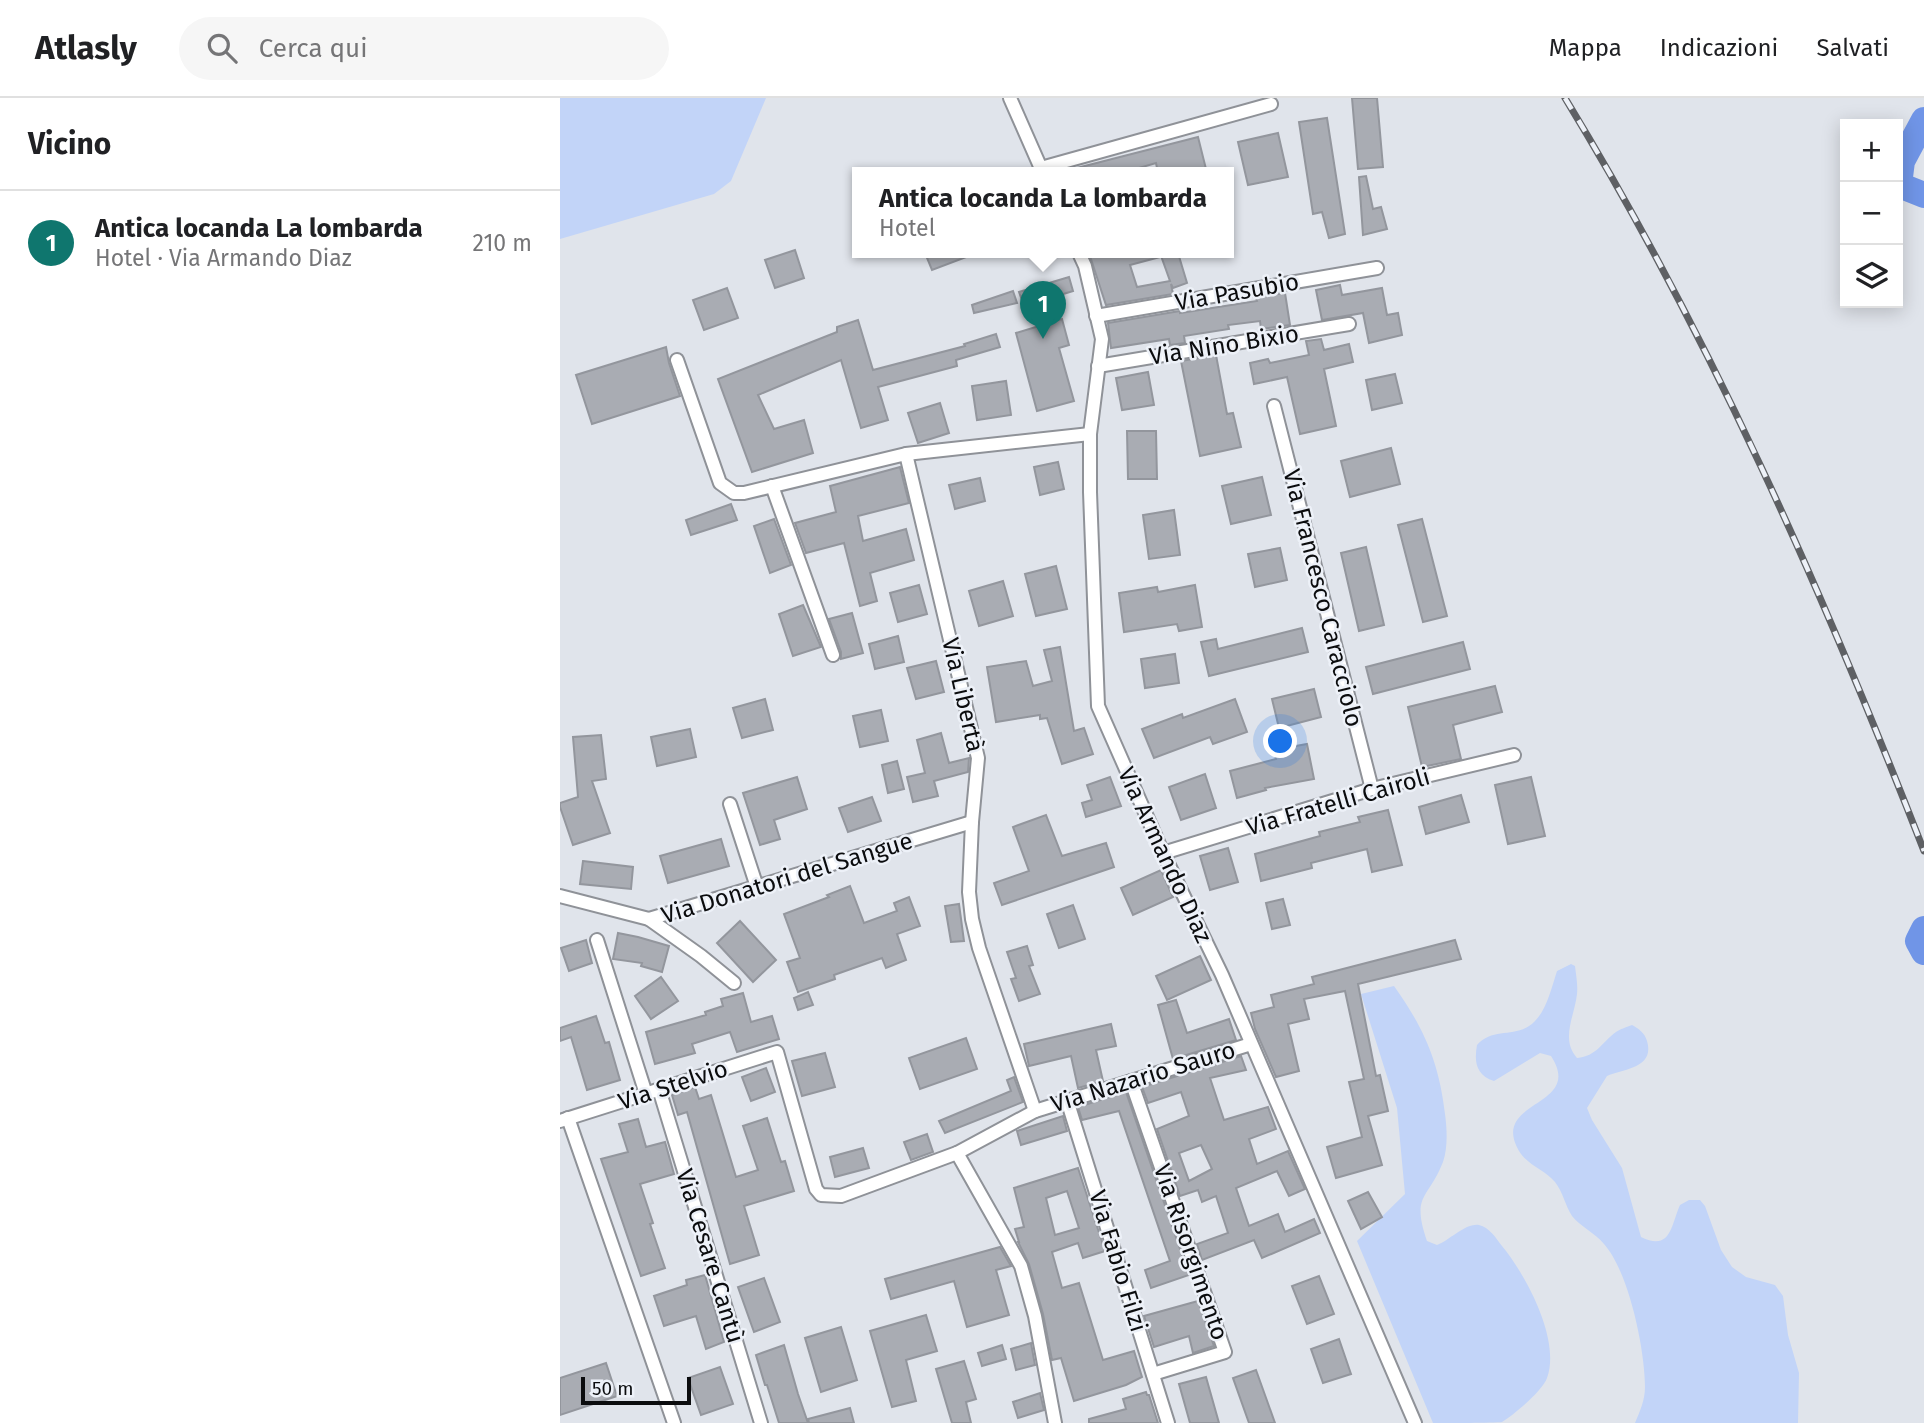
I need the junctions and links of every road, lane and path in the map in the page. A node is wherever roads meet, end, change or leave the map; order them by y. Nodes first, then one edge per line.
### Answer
1 (1010, 98) edge
2 (1271, 104) dead end
3 (1040, 167) edge
4 (1056, 167) edge
5 (1081, 258) edge
6 (1377, 268) dead end
7 (1096, 316) junction
8 (1349, 324) dead end
9 (677, 360) dead end
10 (1098, 366) junction
11 (1274, 406) dead end
12 (1090, 434) junction
13 (906, 454) junction
14 (772, 486) junction
15 (833, 655) dead end
16 (1514, 755) dead end
17 (1372, 789) junction
18 (730, 804) dead end
19 (972, 822) junction
20 (1163, 853) junction
21 (757, 887) junction
22 (560, 896) edge
23 (649, 919) junction
24 (597, 940) dead end
25 (734, 984) dead end
26 (1251, 1044) junction
27 (1131, 1081) junction
28 (659, 1089) junction
29 (646, 1094) junction
30 (1067, 1100) junction
31 (1035, 1111) junction
32 (564, 1120) edge
33 (957, 1153) junction
34 (841, 1196) joint
35 (1153, 1374) junction
36 (674, 1423) edge
37 (761, 1423) edge
38 (1055, 1423) edge
39 (1168, 1423) edge
40 (1415, 1423) edge

1 - 3 street
2 - 4 street
5 - 7 street, Via Armando Diaz
6 - 7 street, Via Pasubio
7 - 10 street, Via Armando Diaz
8 - 10 street, Via Nino Bixio
9 - 14 street
10 - 12 street, Via Armando Diaz
11 - 17 street, Via Francesco Caracciolo
12 - 13 street
12 - 20 street, Via Armando Diaz
13 - 14 street
13 - 19 street, Via Libertà
14 - 15 street
16 - 17 street, Via Fratelli Cairoli
17 - 20 street, Via Fratelli Cairoli
18 - 21 street
19 - 21 street, Via Donatori del Sangue
19 - 31 street, Via Libertà
20 - 26 street, Via Armando Diaz
21 - 23 street, Via Donatori del Sangue
22 - 23 street, Via Donatori del Sangue
23 - 25 street
24 - 29 street
26 - 27 street, Via Nazario Sauro
26 - 40 street, Via Armando Diaz
27 - 30 street, Via Nazario Sauro
27 - 35 street, Via Risorgimento
28 - 29 street, Via Stelvio
28 - 34 street, Via Stelvio
28 - 37 street, Via Cesare Cantù
29 - 32 street, Via Stelvio
30 - 31 street, Via Nazario Sauro
30 - 35 street, Via Fabio Filzi
31 - 33 street, Via Nazario Sauro
32 - 36 street
33 - 34 street, Via Nazario Sauro
33 - 38 street
35 - 39 street, Via Fabio Filzi

